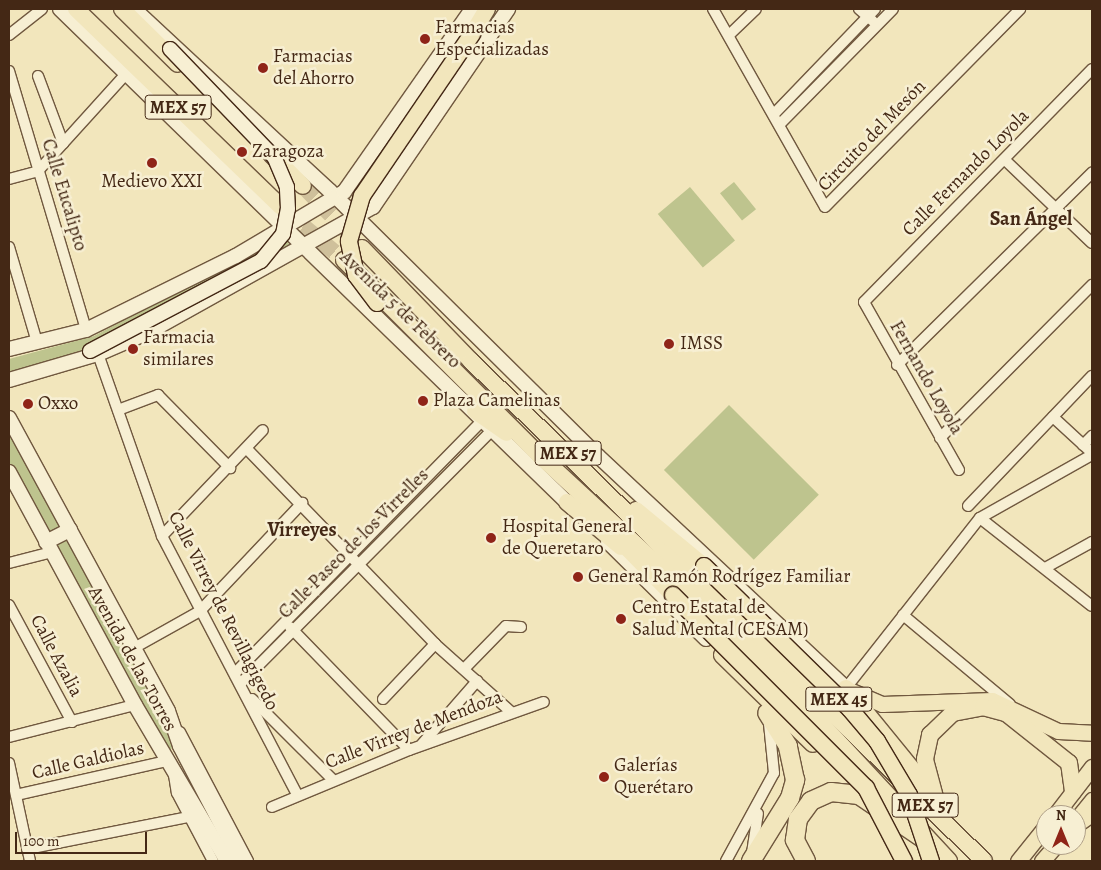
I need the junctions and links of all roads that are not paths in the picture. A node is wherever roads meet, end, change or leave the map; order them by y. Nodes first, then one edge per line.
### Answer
1 (42, 9) edge
2 (60, 9) edge
3 (76, 9) edge
4 (122, 9) edge
5 (134, 9) edge
6 (508, 9) edge
7 (713, 9) edge
8 (756, 9) edge
9 (859, 9) edge
10 (877, 9) edge
11 (893, 9) edge
12 (1020, 9) edge
13 (481, 10) edge
14 (885, 17) junction
15 (868, 18) junction
16 (878, 26) junction
17 (9, 35) edge
18 (729, 35) junction
19 (446, 49) junction
20 (474, 58) junction
21 (1092, 69) edge
22 (9, 71) edge
23 (127, 74) junction
24 (38, 76) dead end
25 (775, 112) junction
26 (780, 124) junction
27 (63, 143) junction
28 (1005, 160) junction
29 (38, 171) junction
30 (1092, 174) edge
31 (9, 179) edge
32 (304, 186) tunnel mouth
33 (336, 197) junction
34 (280, 206) tunnel mouth
35 (1057, 209) junction
36 (357, 217) junction
37 (285, 226) junction
38 (1092, 243) edge
39 (9, 247) edge
40 (304, 247) junction
41 (362, 248) tunnel mouth
42 (344, 260) tunnel mouth
43 (1092, 285) edge
44 (864, 302) joint
45 (125, 309) junction
46 (86, 330) junction
47 (139, 336) junction
48 (37, 342) junction
49 (9, 349) edge
50 (94, 353) junction
51 (897, 365) junction
52 (1092, 376) edge
53 (9, 380) edge
54 (118, 410) junction
55 (1053, 417) junction
56 (9, 418) edge
57 (484, 419) junction
58 (263, 430) dead end
59 (1092, 436) edge
60 (940, 438) junction
61 (1083, 445) junction
62 (247, 449) junction
63 (1092, 454) edge
64 (539, 455) junction
65 (230, 468) junction
66 (959, 470) dead end
67 (9, 472) edge
68 (600, 482) junction
69 (573, 497) junction
70 (302, 503) junction
71 (968, 506) dead end
72 (980, 518) junction
73 (70, 530) junction
74 (162, 536) junction
75 (1092, 542) edge
76 (49, 547) junction
77 (350, 558) junction
78 (9, 563) edge
79 (359, 568) junction
80 (1045, 568) junction
81 (9, 605) edge
82 (1092, 606) edge
83 (200, 610) junction
84 (903, 615) junction
85 (285, 622) junction
86 (521, 627) dead end
87 (293, 630) junction
88 (435, 644) junction
89 (134, 648) junction
90 (722, 655) junction
91 (464, 669) junction
92 (235, 672) junction
93 (477, 681) junction
94 (243, 688) junction
95 (846, 688) junction
96 (383, 699) dead end
97 (544, 702) dead end
98 (135, 705) junction
99 (1013, 707) junction
100 (168, 711) junction
101 (510, 711) junction
102 (767, 713) junction
103 (72, 722) junction
104 (1092, 733) edge
105 (9, 737) edge
106 (422, 745) junction
107 (409, 750) junction
108 (167, 761) junction
109 (9, 763) edge
110 (1092, 767) edge
111 (174, 774) junction
112 (333, 780) junction
113 (1073, 792) junction
114 (297, 794) junction
115 (16, 795) junction
116 (935, 797) junction
117 (893, 799) junction
118 (1063, 805) edge
119 (272, 807) dead end
120 (758, 807) junction
121 (189, 817) junction
122 (1036, 838) edge
123 (27, 849) junction
124 (932, 854) edge
125 (981, 858) edge
126 (30, 861) edge
127 (213, 861) edge
128 (227, 861) edge
129 (240, 861) edge
130 (248, 861) edge
131 (726, 861) edge
132 (751, 861) edge
133 (806, 861) edge
134 (904, 861) edge
135 (950, 861) edge
136 (1018, 861) edge

1 - 17 street
2 - 23 main road, Avenida 5 de Febrero
3 - 34 highway, MEX 57
4 - 32 highway, MEX 57
5 - 33 main road, Avenida 5 de Febrero
5 - 50 main road, bridge
6 - 20 main road
7 - 18 street, Circuito del Mesón
8 - 18 street
9 - 15 street
10 - 14 street
10 - 15 street
11 - 14 street
12 - 26 street, Circuito del Mesón
13 - 19 main road
13 - 64 highway, bridge
14 - 16 street
15 - 16 street
15 - 25 street
16 - 26 street
18 - 25 street, Circuito del Mesón
19 - 20 main road
19 - 33 main road
20 - 36 main road
21 - 28 street, Calle Fernando Loyola
22 - 29 street, Calle Eucalipto
23 - 27 street
23 - 37 main road, Avenida 5 de Febrero
24 - 27 street
25 - 26 street, Circuito del Mesón
27 - 29 street
28 - 35 street
28 - 44 street, Calle Fernando Loyola
29 - 31 street
29 - 46 street, Calle Eucalipto
30 - 35 street
33 - 36 main road, Avenida 5 de Febrero
33 - 37 main road
35 - 38 street
35 - 51 street
36 - 40 main road
36 - 95 main road, Avenida 5 de Febrero
37 - 40 main road, Avenida 5 de Febrero
37 - 45 main road
39 - 48 street
40 - 47 main road
40 - 57 main road, Avenida 5 de Febrero
41 - 68 highway, Avenida 5 de Febrero / MEX 57
42 - 64 highway, Avenida 5 de Febrero / MEX 57
43 - 60 street
44 - 51 street, Fernando Loyola
45 - 46 main road
45 - 47 main road
46 - 48 main road
47 - 50 main road
48 - 49 main road
50 - 53 main road
50 - 54 street, Calle Virrey de Revillagigedo
51 - 60 street, Fernando Loyola
52 - 55 street
54 - 65 street
54 - 74 street, Calle Virrey de Revillagigedo
55 - 61 street
55 - 71 street
56 - 73 main road, Avenida de las Torres
57 - 64 highway, MEX 57
57 - 69 main road, Avenida 5 de Febrero
57 - 77 street, Calle Paseo de los Virrelles
57 - 79 street, Calle Paseo de los Virrelles
58 - 62 street
59 - 61 street
60 - 66 street, Fernando Loyola
61 - 63 street
62 - 65 street
62 - 70 street
63 - 72 street
64 - 69 highway, Avenida 5 de Febrero / MEX 57
65 - 74 street
67 - 76 main road, Avenida de las Torres
68 - 124 highway, MEX 45, bridge
68 - 125 highway, Avenida 5 de Febrero / MEX 57
69 - 90 main road, Avenida 5 de Febrero
69 - 117 highway, Avenida 5 de Febrero / MEX 57
69 - 134 highway, MEX 45, bridge
70 - 77 street
70 - 83 street
72 - 80 street
72 - 84 street
73 - 76 main road
73 - 89 main road, Avenida de las Torres
74 - 83 street, Calle Virrey de Revillagigedo
75 - 80 street
76 - 78 street
76 - 98 main road, Avenida de las Torres
77 - 79 street
77 - 85 street, Calle Paseo de los Virrelles
79 - 87 street, Calle Paseo de los Virrelles
79 - 88 street
80 - 82 street
81 - 103 street, Calle Azalia
83 - 89 street
83 - 92 street, Calle Virrey de Revillagigedo
84 - 95 street
84 - 99 street
85 - 87 street
85 - 92 street, Calle Paseo de los Virrelles
86 - 91 street
87 - 94 street, Calle Paseo de los Virrelles
87 - 107 street
88 - 91 street
88 - 96 street
89 - 100 main road, Avenida de las Torres
90 - 102 main road, Avenida 5 de Febrero
90 - 117 highway
91 - 93 street
92 - 94 street, Calle Virrey de Revillagigedo
93 - 101 street
93 - 106 street
94 - 112 street
94 - 114 street, Calle Virrey de Revillagigedo
95 - 99 main road
95 - 116 highway
97 - 101 street, Calle Virrey de Mendoza
98 - 103 street
98 - 108 main road, Avenida de las Torres
99 - 104 main road
100 - 129 main road, Avenida de las Torres
100 - 130 street, Avenida de las Torres
101 - 106 street, Calle Virrey de Mendoza
102 - 120 street
102 - 132 highway
103 - 105 street
106 - 107 street, Calle Virrey de Mendoza
107 - 112 street, Calle Virrey de Mendoza
108 - 111 main road, Avenida de las Torres
108 - 115 street, Calle Galdiolas
109 - 115 street
110 - 113 main road
111 - 121 street
111 - 128 main road, Avenida de las Torres
112 - 114 street, Calle Virrey de Mendoza
113 - 116 highway
113 - 118 main road
114 - 119 street, Calle Virrey de Mendoza
115 - 123 street
116 - 125 highway
117 - 124 highway, Avenida 5 de Febrero / MEX 57
120 - 131 street
120 - 132 street
121 - 123 street
121 - 127 street
122 - 136 main road
123 - 126 street
124 - 133 highway
124 - 135 highway, Avenida 5 de Febrero / MEX 57

